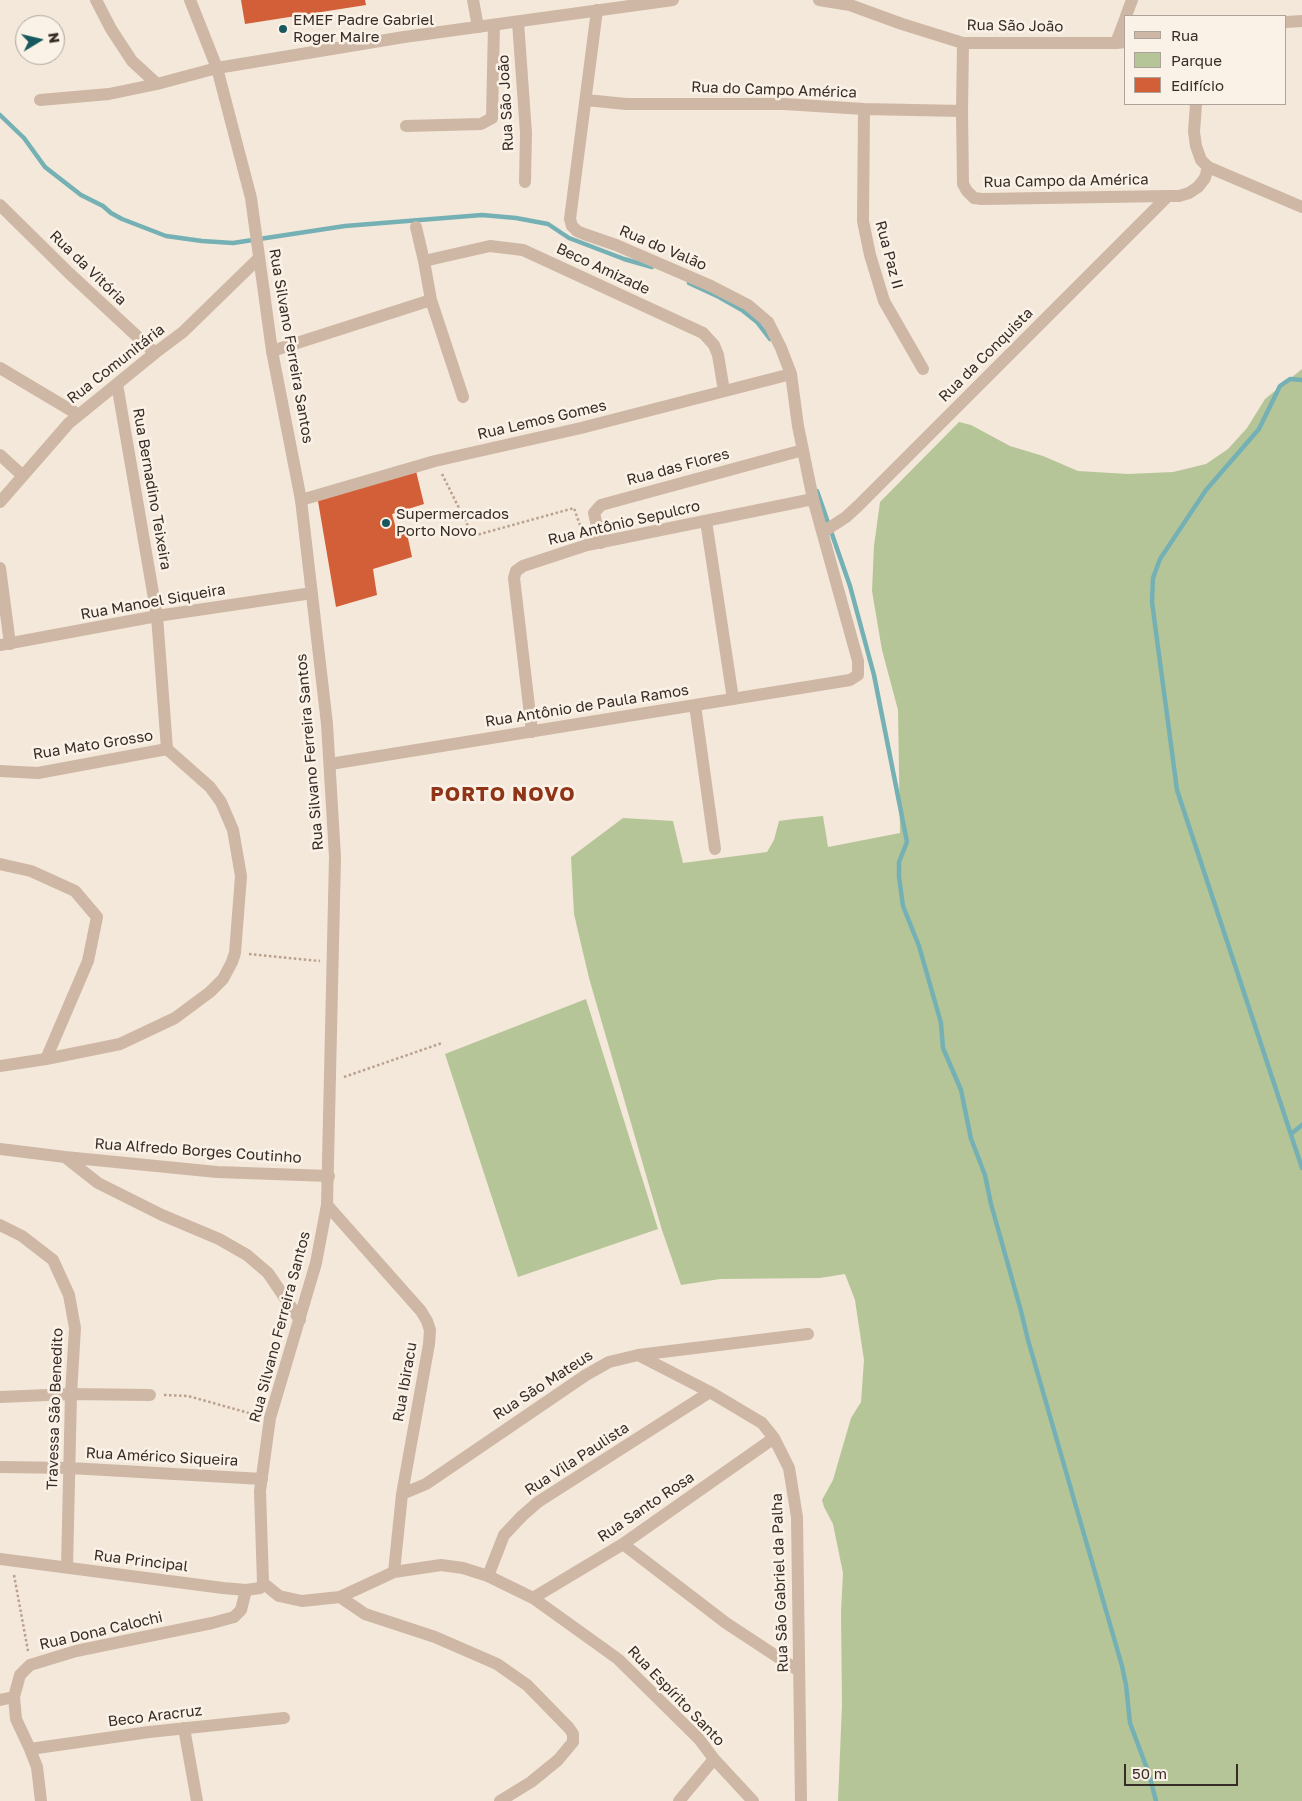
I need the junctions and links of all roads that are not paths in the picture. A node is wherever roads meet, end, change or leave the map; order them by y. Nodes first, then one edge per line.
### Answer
1 (96, 0) edge
2 (190, 0) edge
3 (473, 0) edge
4 (673, 0) edge
5 (819, 0) edge
6 (1132, 0) edge
7 (597, 10) junction
8 (1127, 15) edge
9 (1302, 21) edge
10 (518, 22) junction
11 (1287, 22) edge
12 (494, 25) junction
13 (478, 27) junction
14 (1124, 27) edge
15 (964, 42) junction
16 (1121, 43) edge
17 (218, 68) junction
18 (157, 84) junction
19 (40, 100) dead end
20 (586, 100) junction
21 (1196, 105) edge
22 (864, 109) junction
23 (962, 111) junction
24 (406, 126) dead end
25 (1208, 167) junction
26 (525, 182) dead end
27 (1168, 196) junction
28 (0, 205) edge
29 (1302, 207) edge
30 (416, 227) dead end
31 (259, 258) junction
32 (424, 261) junction
33 (431, 300) junction
34 (272, 351) junction
35 (155, 353) junction
36 (0, 368) edge
37 (923, 369) dead end
38 (791, 374) junction
39 (117, 384) junction
40 (724, 391) junction
41 (463, 397) dead end
42 (79, 414) junction
43 (803, 450) junction
44 (0, 455) edge
45 (23, 476) junction
46 (814, 499) junction
47 (301, 500) junction
48 (0, 502) edge
49 (706, 521) junction
50 (823, 532) junction
51 (601, 543) junction
52 (0, 568) edge
53 (312, 593) junction
54 (157, 616) junction
55 (5, 644) edge
56 (850, 680) joint
57 (733, 699) junction
58 (696, 706) junction
59 (532, 732) junction
60 (167, 749) junction
61 (330, 764) junction
62 (0, 771) edge
63 (715, 849) dead end
64 (0, 864) edge
65 (46, 1059) junction
66 (0, 1066) edge
67 (0, 1149) edge
68 (65, 1158) junction
69 (329, 1176) junction
70 (327, 1205) junction
71 (0, 1225) edge
72 (300, 1320) junction
73 (808, 1334) dead end
74 (638, 1355) junction
75 (710, 1392) junction
76 (71, 1394) junction
77 (150, 1394) road end
78 (0, 1397) edge
79 (774, 1438) junction
80 (0, 1467) edge
81 (70, 1468) junction
82 (262, 1479) junction
83 (402, 1494) junction
84 (623, 1544) junction
85 (6, 1560) edge
86 (67, 1567) junction
87 (394, 1572) junction
88 (488, 1576) junction
89 (263, 1583) junction
90 (246, 1590) junction
91 (340, 1597) junction
92 (533, 1598) junction
93 (799, 1671) junction
94 (14, 1697) junction
95 (0, 1700) edge
96 (284, 1718) dead end
97 (184, 1728) junction
98 (30, 1749) junction
99 (714, 1759) junction
100 (41, 1801) edge
101 (197, 1801) edge
102 (500, 1801) edge
103 (679, 1801) edge
104 (752, 1801) edge
105 (802, 1801) edge

1 - 18 street
2 - 17 street, Rua Silvano Ferreira Santos
3 - 13 street
4 - 7 street
5 - 15 street, Rua São João
6 - 8 street
7 - 10 street
7 - 20 street, Rua do Valão
9 - 11 street
10 - 12 street
10 - 26 street, Rua São João
12 - 13 street
12 - 24 street
13 - 17 street
14 - 16 street
15 - 16 street, Rua São João
15 - 23 street, Rua Campo da América
17 - 18 street
17 - 31 street, Rua Silvano Ferreira Santos
18 - 19 street
20 - 22 street, Rua do Campo América
20 - 38 street, Rua do Valão
21 - 25 street
22 - 23 street, Rua do Campo América
22 - 37 street, Rua Paz II
23 - 27 street, Rua Campo da América
25 - 27 street
25 - 29 street
27 - 50 street, Rua da Conquista
28 - 35 street, Rua da Vitória
30 - 32 street
31 - 34 street, Rua Silvano Ferreira Santos
31 - 35 street, Rua Comunitária
32 - 33 street
32 - 40 street, Beco Amizade
33 - 34 street
33 - 41 street
34 - 47 street, Rua Silvano Ferreira Santos
35 - 39 street, Rua Comunitária
36 - 42 street
38 - 40 street, Rua Lemos Gomes
38 - 43 street, Rua do Valão
39 - 42 street, Rua Comunitária
39 - 54 street, Rua Bernadino Teixeira
40 - 47 street, Rua Lemos Gomes
42 - 45 street, Rua Comunitária
43 - 46 street, Rua do Valão
43 - 51 street, Rua das Flores
44 - 45 street
45 - 48 street, Rua Comunitária
46 - 49 street, Rua Antônio Sepulcro
46 - 50 street, Rua do Valão
47 - 53 street, Rua Silvano Ferreira Santos
49 - 51 street, Rua Antônio Sepulcro
49 - 57 street
50 - 56 street, Rua do Valão
51 - 59 street, Rua Antônio Sepulcro
52 - 55 street
53 - 54 street, Rua Manoel Siqueira
53 - 61 street, Rua Silvano Ferreira Santos
54 - 55 street, Rua Manoel Siqueira
54 - 60 street, Rua Bernadino Teixeira
56 - 57 street, Rua Antônio de Paula Ramos
57 - 58 street, Rua Antônio de Paula Ramos
58 - 59 street, Rua Antônio de Paula Ramos
58 - 63 street
59 - 61 street, Rua Antônio de Paula Ramos
60 - 62 street, Rua Mato Grosso
60 - 65 street, Rua Mato Grosso
61 - 69 street, Rua Silvano Ferreira Santos
64 - 65 street
65 - 66 street, Rua Mato Grosso
67 - 68 street, Rua Alfredo Borges Coutinho
68 - 69 street, Rua Alfredo Borges Coutinho
68 - 72 street, Rua Alfredo Borges Coutinho
69 - 70 street, Rua Silvano Ferreira Santos
70 - 72 street, Rua Silvano Ferreira Santos
70 - 83 street, Rua Ibiracu
71 - 76 street, Travessa São Benedito
72 - 82 street, Rua Silvano Ferreira Santos
73 - 74 street, Rua São Mateus
74 - 75 street, Rua São Gabriel da Palha
74 - 83 street, Rua São Mateus
75 - 79 street, Rua São Gabriel da Palha
75 - 88 street, Rua Vila Paulista
76 - 77 street
76 - 78 street
76 - 81 street, Travessa São Benedito
79 - 84 street, Rua Santo Rosa
79 - 93 street, Rua São Gabriel da Palha
80 - 81 street, Rua Américo Siqueira
81 - 82 street, Rua Américo Siqueira
81 - 86 street, Travessa São Benedito
82 - 89 street, Rua Silvano Ferreira Santos
83 - 87 street, Rua Ibiracu
84 - 92 street, Rua Santo Rosa
84 - 93 street
85 - 86 street, Rua Principal
86 - 90 street, Rua Principal
87 - 88 street, Rua Espírito Santo
87 - 91 street, Rua Espírito Santo
88 - 92 street, Rua Espírito Santo
89 - 90 street, Rua Principal
89 - 91 street, Rua Espírito Santo
90 - 94 street, Rua Dona Calochi
91 - 102 street
92 - 99 street, Rua Espírito Santo
93 - 105 street, Rua São Gabriel da Palha
94 - 95 street
94 - 98 street, Rua Dona Calochi
96 - 97 street, Beco Aracruz
97 - 98 street, Beco Aracruz
97 - 101 street
98 - 100 street, Rua Dona Calochi
99 - 103 street
99 - 104 street, Rua Espírito Santo

